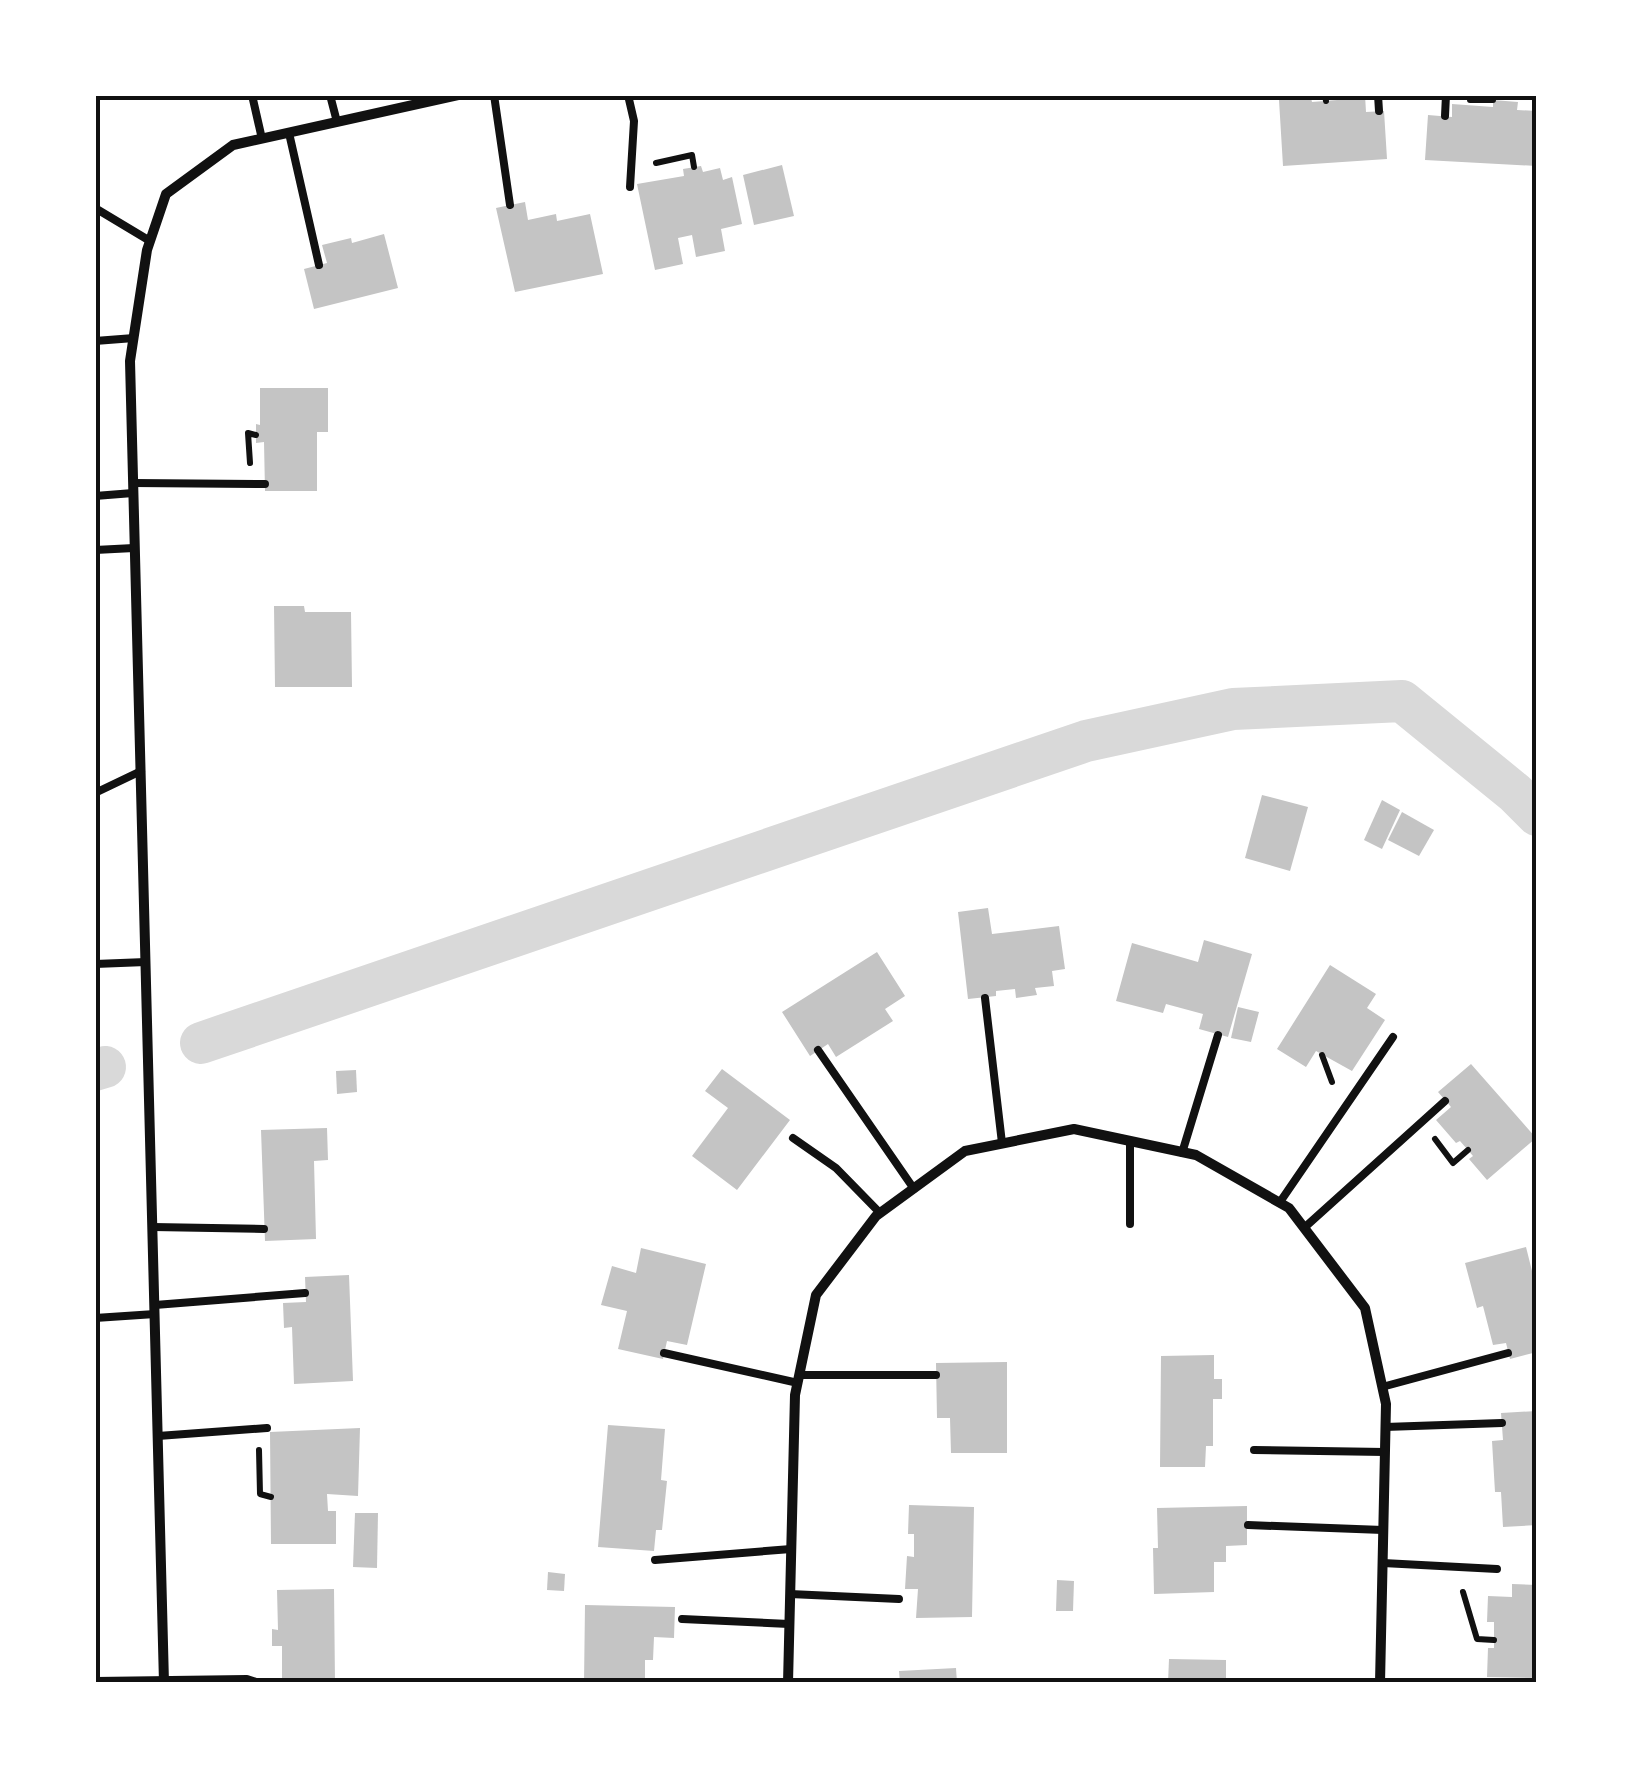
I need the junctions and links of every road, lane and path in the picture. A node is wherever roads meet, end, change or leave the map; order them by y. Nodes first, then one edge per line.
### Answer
1 (252, 95) edge
2 (330, 95) edge
3 (458, 95) edge
4 (494, 95) edge
5 (628, 95) edge
6 (1378, 95) edge
7 (1446, 95) edge
8 (1379, 111) dead end
9 (1445, 116) dead end
10 (337, 122) junction
11 (289, 133) junction
12 (262, 139) junction
13 (694, 167) dead end
14 (631, 169) junction
15 (630, 187) dead end
16 (510, 205) dead end
17 (95, 208) edge
18 (150, 240) junction
19 (319, 265) dead end
20 (134, 338) junction
21 (95, 340) edge
22 (256, 434) dead end
23 (252, 484) junction
24 (264, 484) dead end
25 (133, 488) junction
26 (95, 496) edge
27 (134, 548) junction
28 (95, 550) edge
29 (140, 771) junction
30 (95, 792) edge
31 (146, 962) junction
32 (95, 964) edge
33 (985, 998) dead end
34 (1218, 1034) dead end
35 (1393, 1037) dead end
36 (818, 1050) dead end
37 (1445, 1101) dead end
38 (1422, 1122) junction
39 (793, 1138) dead end
40 (1130, 1141) junction
41 (1002, 1143) junction
42 (1468, 1150) dead end
43 (1182, 1152) junction
44 (914, 1189) junction
45 (1280, 1202) junction
46 (880, 1212) junction
47 (1130, 1224) dead end
48 (152, 1227) junction
49 (1304, 1228) junction
50 (264, 1229) dead end
51 (305, 1293) dead end
52 (155, 1309) junction
53 (95, 1318) edge
54 (664, 1353) dead end
55 (1508, 1353) dead end
56 (936, 1375) dead end
57 (798, 1379) junction
58 (1382, 1387) junction
59 (1502, 1422) dead end
60 (1386, 1427) junction
61 (263, 1429) joint
62 (158, 1436) junction
63 (1254, 1450) dead end
64 (1385, 1452) junction
65 (271, 1497) dead end
66 (1248, 1525) dead end
67 (1383, 1530) junction
68 (791, 1550) junction
69 (655, 1560) dead end
70 (1383, 1563) junction
71 (1455, 1567) junction
72 (1498, 1570) dead end
73 (790, 1594) junction
74 (899, 1600) dead end
75 (682, 1619) dead end
76 (789, 1624) junction
77 (1494, 1640) dead end
78 (95, 1681) edge
79 (164, 1682) edge
80 (259, 1683) edge
81 (788, 1683) edge
82 (1380, 1683) edge

1 - 12 lane
2 - 10 lane
3 - 10 street
4 - 16 lane
5 - 14 lane
6 - 8 lane
7 - 9 lane
10 - 11 street
11 - 12 street
11 - 19 lane
12 - 18 street
13 - 14 path
14 - 15 lane
17 - 18 lane
18 - 20 street
20 - 21 lane
20 - 25 street
22 - 23 path
23 - 24 lane
23 - 25 lane
25 - 26 lane
25 - 27 street
27 - 28 lane
27 - 29 street
29 - 30 lane
29 - 31 street
31 - 32 lane
31 - 48 street
33 - 41 lane
34 - 43 lane
35 - 45 lane
36 - 44 lane
37 - 38 lane
38 - 42 path
38 - 49 lane
39 - 46 lane
40 - 41 street
40 - 43 street
40 - 47 lane
41 - 44 street
43 - 45 street
44 - 46 street
45 - 49 street
46 - 57 street
48 - 50 lane
48 - 52 street
49 - 58 street
51 - 52 lane
52 - 53 lane
52 - 62 street
54 - 57 lane
55 - 58 lane
56 - 57 lane
57 - 68 street
58 - 60 street
59 - 60 lane
60 - 64 street
61 - 62 lane
61 - 65 path
62 - 79 street
63 - 64 lane
64 - 67 street
66 - 67 lane
67 - 70 street
68 - 69 lane
68 - 73 street
70 - 71 lane
70 - 82 street
71 - 72 lane
71 - 77 path
73 - 74 lane
73 - 76 street
75 - 76 lane
76 - 81 street
78 - 79 lane
79 - 80 lane

